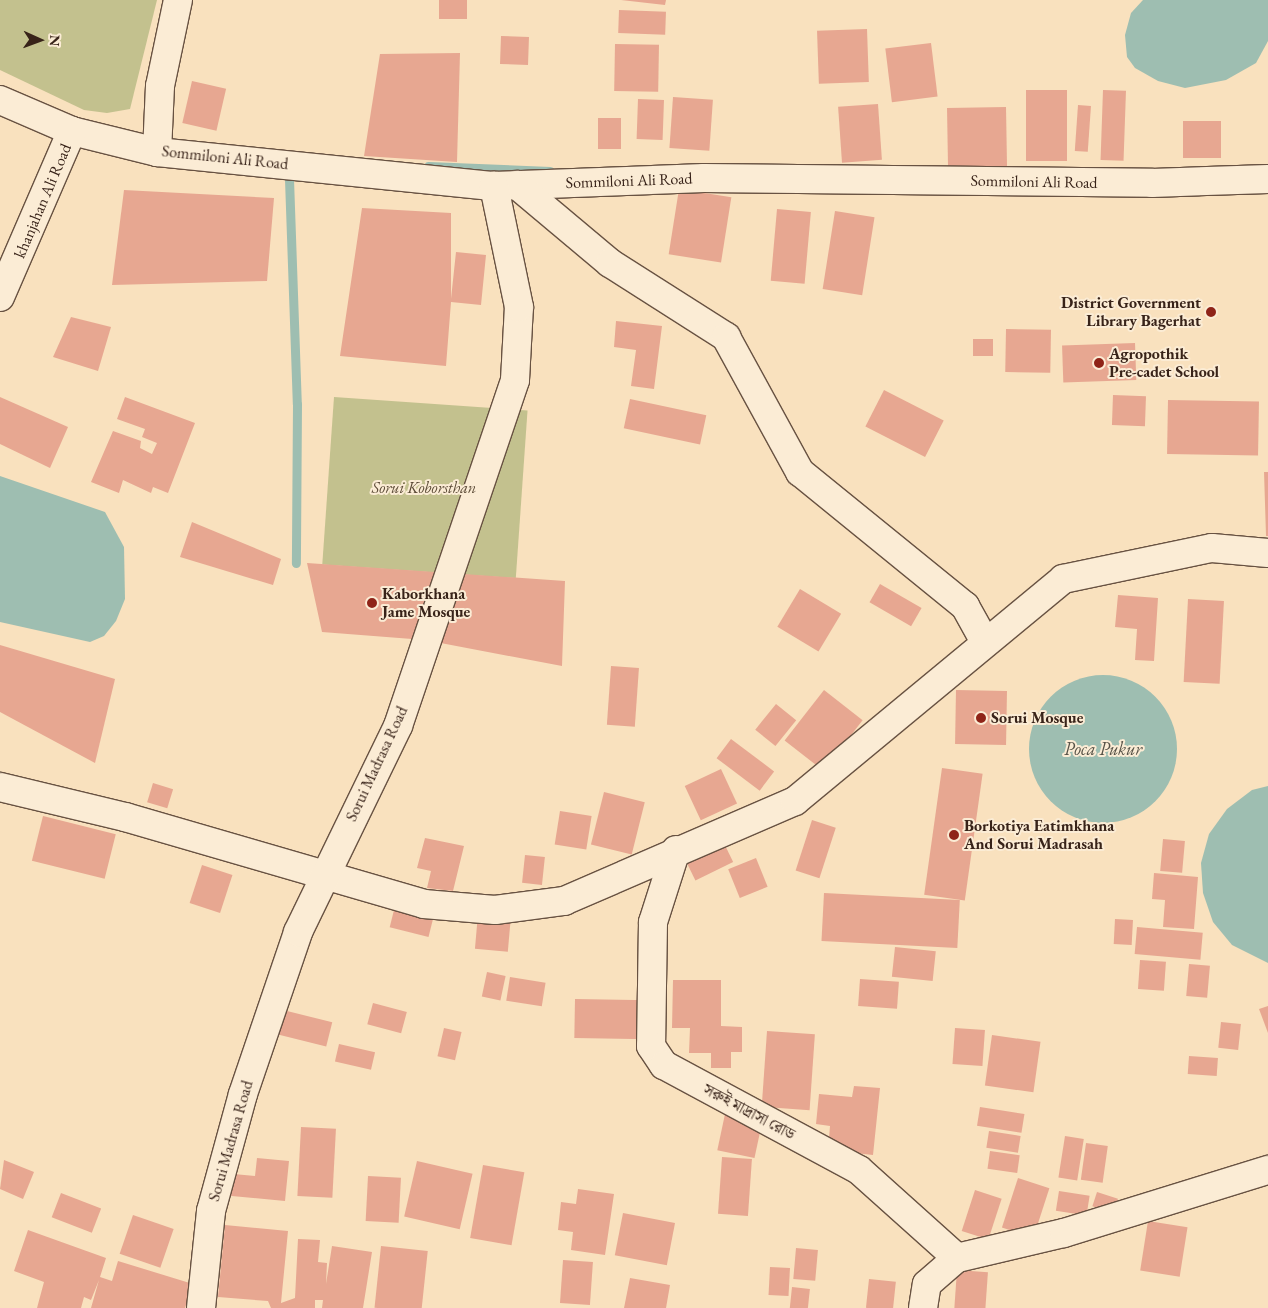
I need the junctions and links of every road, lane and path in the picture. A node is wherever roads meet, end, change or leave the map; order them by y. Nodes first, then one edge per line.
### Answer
1 (178, 0) edge
2 (0, 100) edge
3 (72, 131) junction
4 (157, 152) junction
5 (1268, 179) edge
6 (505, 186) junction
7 (0, 297) edge
8 (1268, 553) edge
9 (985, 642) junction
10 (0, 787) edge
11 (676, 850) junction
12 (322, 877) junction
13 (1268, 1170) edge
14 (957, 1258) junction
15 (201, 1308) edge
16 (923, 1308) edge

1 - 4 street
2 - 3 street, Sommiloni Ali Road
3 - 4 street, Sommiloni Ali Road
3 - 7 street, khanjahan Ali Road
4 - 6 street, Sommiloni Ali Road
5 - 6 street, Sommiloni Ali Road
6 - 9 street
6 - 12 street, Sorui Madrasa Road
8 - 9 street
9 - 11 street
10 - 12 street
11 - 12 street
11 - 14 street, সরুই মাদ্রাসা রোড
12 - 15 street, Sorui Madrasa Road
13 - 14 street
14 - 16 street

